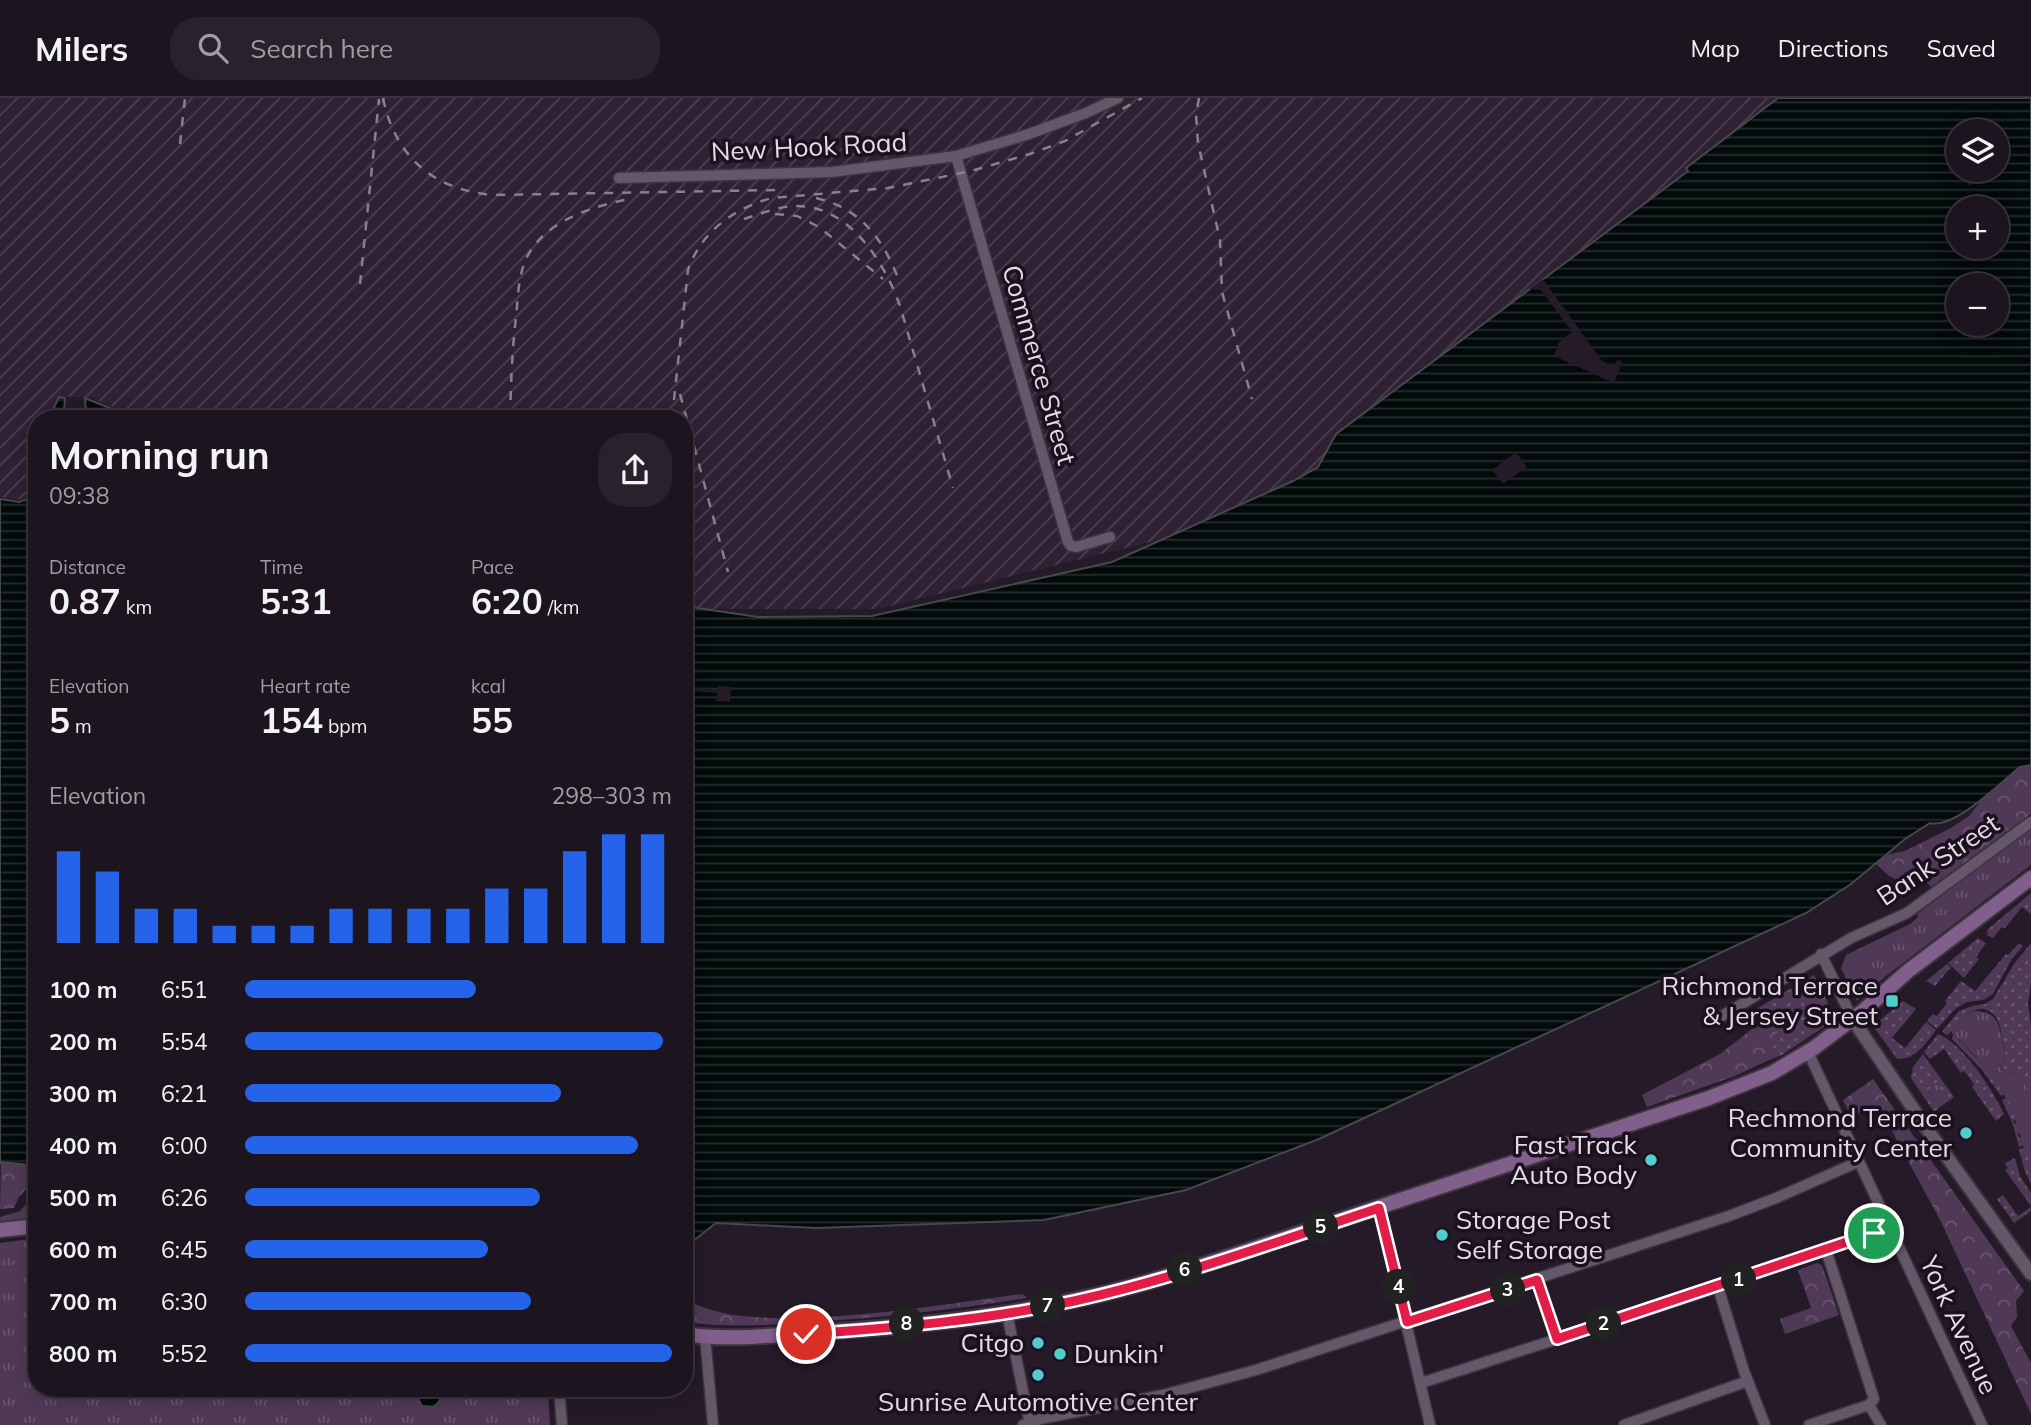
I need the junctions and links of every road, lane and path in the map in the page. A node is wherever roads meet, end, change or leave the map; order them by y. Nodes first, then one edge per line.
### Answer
1 (1118, 98) edge
2 (957, 156) junction
3 (619, 178) dead end
4 (1110, 537) dead end
5 (2031, 822) edge
6 (2031, 878) edge
7 (1821, 954) junction
8 (1723, 1016) dead end
9 (1853, 1020) junction
10 (1808, 1052) junction
11 (1858, 1161) junction
12 (1379, 1208) junction
13 (28, 1227) edge
14 (1890, 1227) junction
15 (0, 1230) edge
16 (1826, 1250) junction
17 (2031, 1274) edge
18 (1537, 1280) junction
19 (1718, 1287) junction
20 (1007, 1313) junction
21 (1407, 1322) junction
22 (693, 1335) edge
23 (705, 1336) junction
24 (1557, 1339) junction
25 (1748, 1381) junction
26 (1421, 1383) junction
27 (560, 1397) edge
28 (1871, 1402) junction
29 (1028, 1424) edge
30 (562, 1425) edge
31 (713, 1425) edge
32 (1430, 1425) edge
33 (1624, 1425) edge
34 (1765, 1425) edge
35 (1809, 1425) edge
36 (1881, 1425) edge
37 (1982, 1425) edge

1 - 2 street, New Hook Road
2 - 3 street, New Hook Road
2 - 4 street, Commerce Street
5 - 7 street, Bank Street
6 - 9 main road
7 - 8 street, Bank Street
7 - 9 street
9 - 10 main road
9 - 17 street
10 - 11 street, York Avenue
10 - 12 main road
11 - 14 street, York Avenue
11 - 18 street
12 - 20 main road
12 - 21 street
13 - 15 main road
14 - 16 street
14 - 37 street, York Avenue
16 - 19 street
16 - 28 street
18 - 21 street
18 - 24 street
19 - 24 street
19 - 25 street
20 - 23 main road
20 - 29 street
21 - 26 street
21 - 29 street
22 - 23 main road
23 - 31 street
24 - 26 street
25 - 33 street
25 - 34 street
26 - 32 street
27 - 30 street
28 - 35 street
28 - 36 street

